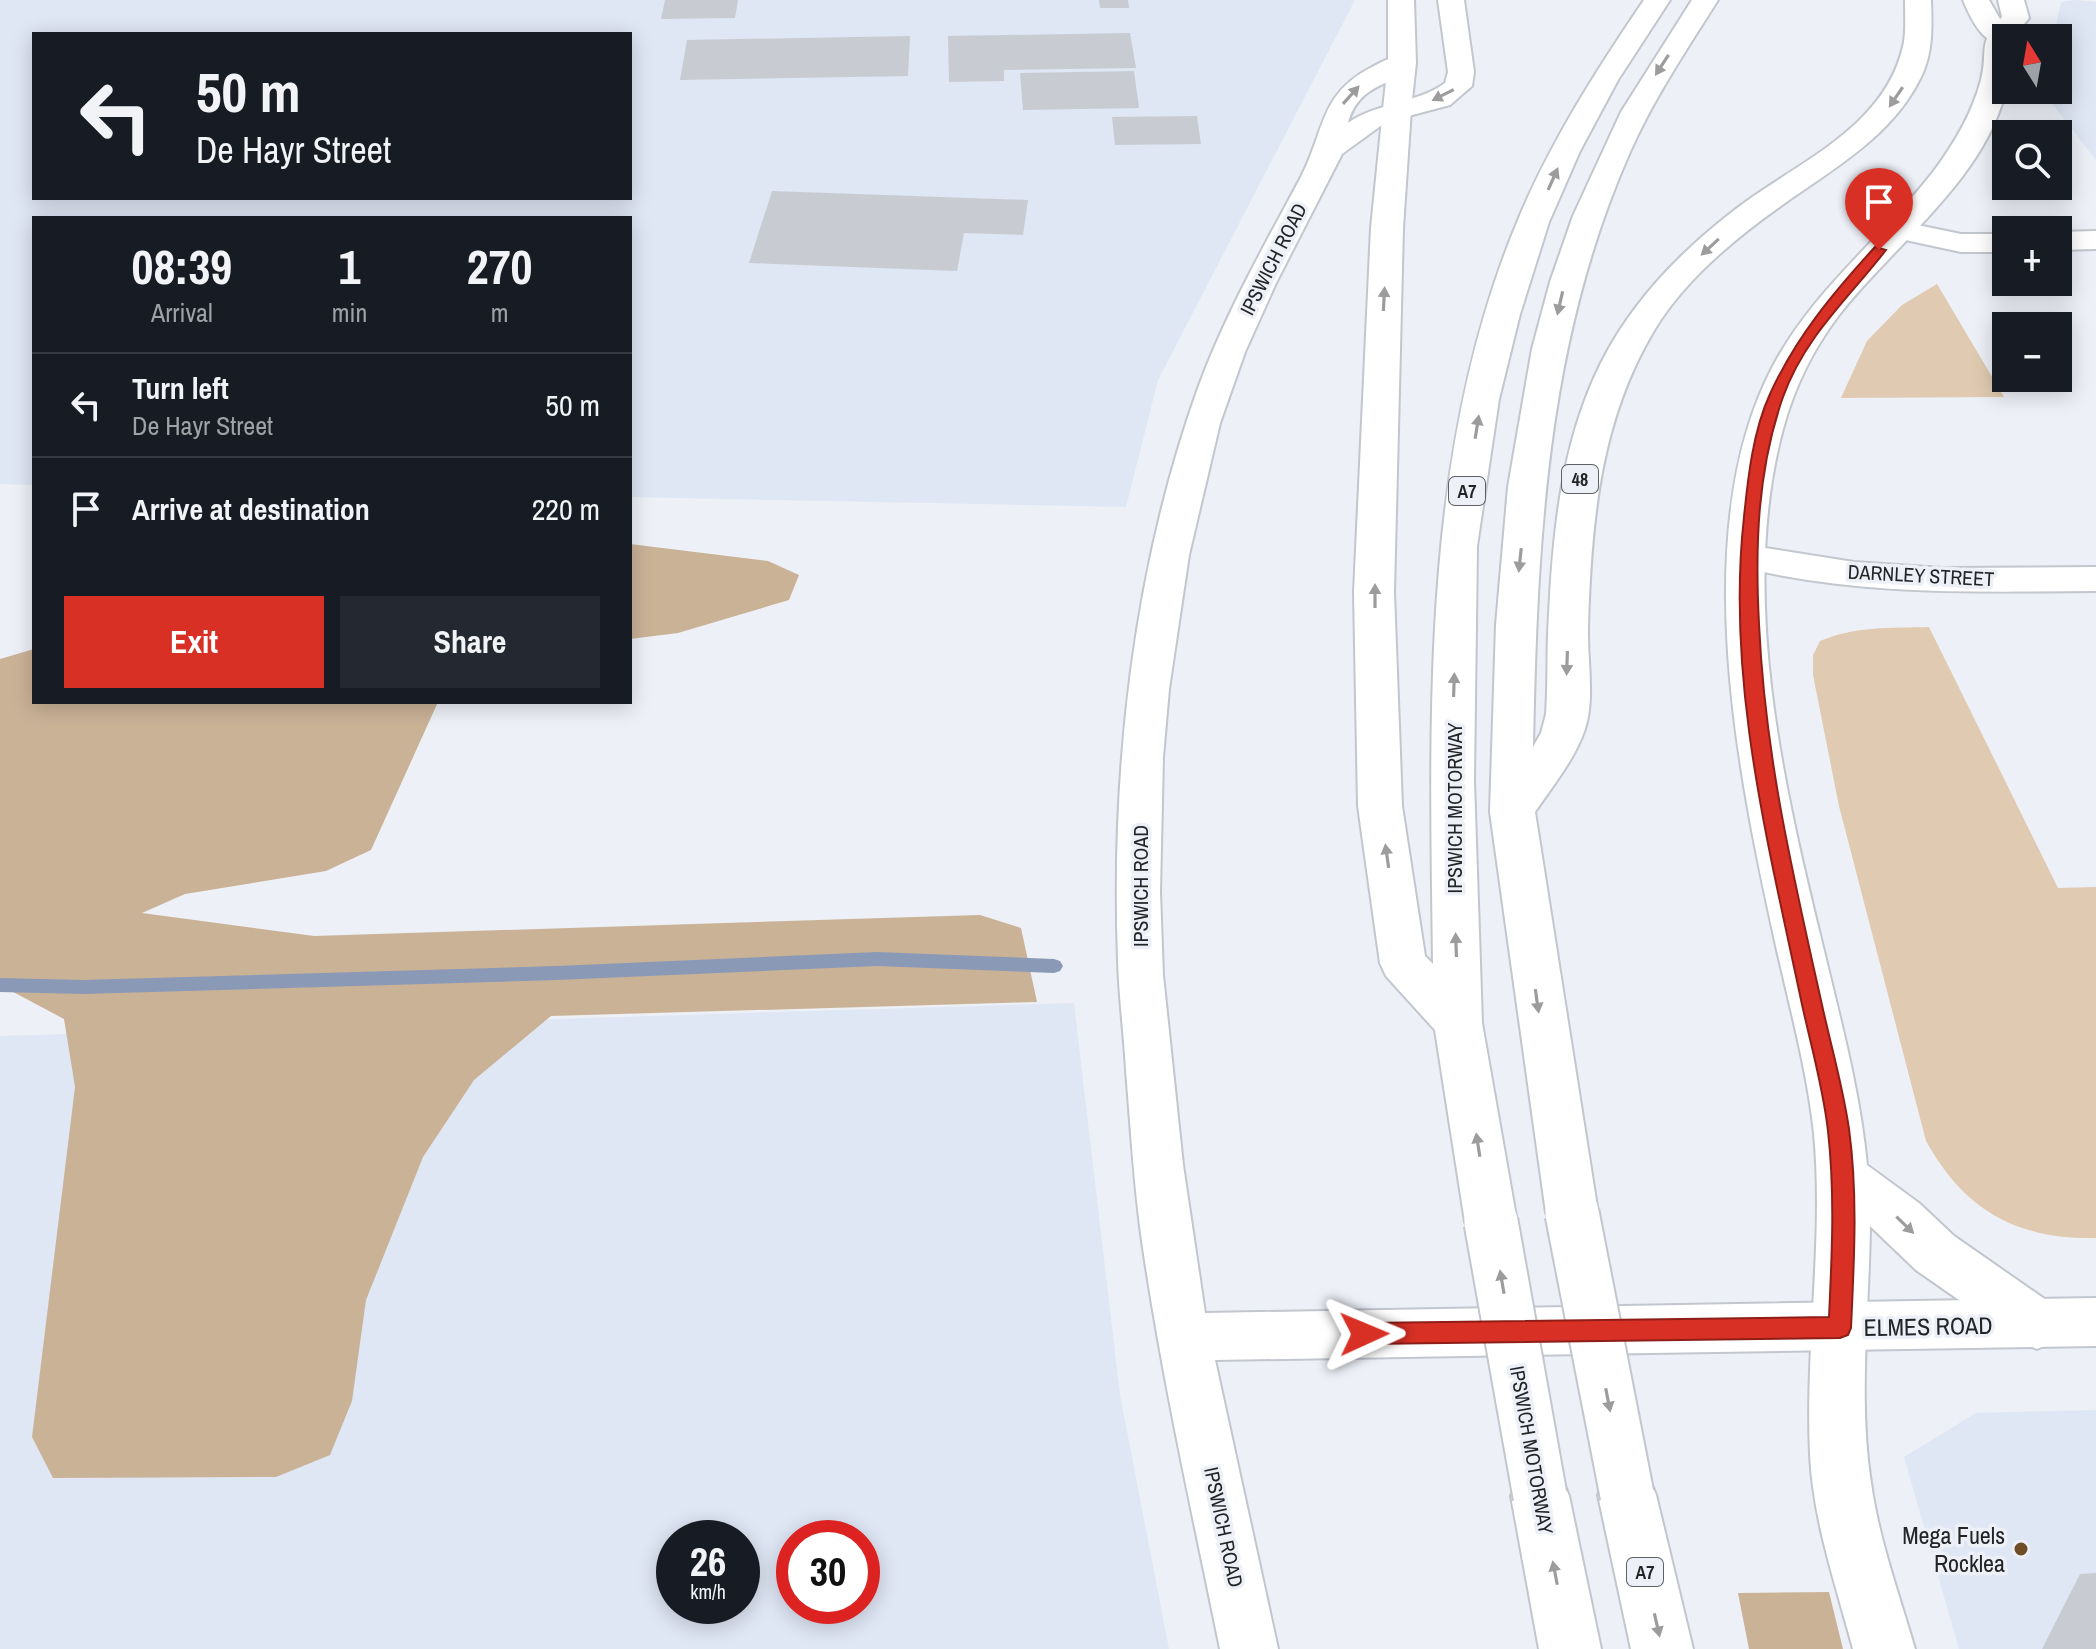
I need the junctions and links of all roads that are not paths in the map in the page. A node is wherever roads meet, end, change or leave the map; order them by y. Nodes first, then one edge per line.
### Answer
1 (1401, 0) edge
2 (1451, 0) edge
3 (1657, 0) edge
4 (1705, 0) edge
5 (1918, 0) edge
6 (1976, 0) edge
7 (2011, 0) edge
8 (2011, 24) edge
9 (1992, 28) edge
10 (1402, 63) junction
11 (1992, 87) edge
12 (1397, 109) junction
13 (1330, 149) junction
14 (1898, 230) junction
15 (2096, 240) edge
16 (2072, 241) edge
17 (1992, 243) edge
18 (1747, 557) junction
19 (2096, 579) edge
20 (1512, 812) junction
21 (1458, 1023) junction
22 (1844, 1177) junction
23 (2096, 1322) edge
24 (2037, 1324) junction
25 (1840, 1328) junction
26 (1185, 1337) junction
27 (1249, 1649) edge
28 (1570, 1649) edge
29 (1662, 1649) edge
30 (1884, 1649) edge

1 - 10 main road
2 -> 12 street, IPSWICH ROAD
21 -> 3 main road, IPSWICH MOTORWAY / A7
4 -> 20 main road, A7
5 -> 20 main road, 48
6 - 9 street
7 - 8 main road
10 - 12 main road
13 -> 10 street, IPSWICH ROAD
11 - 14 main road
12 - 13 street, IPSWICH ROAD
21 -> 12 main road
13 - 26 street, IPSWICH ROAD
14 - 17 street
14 - 18 main road
15 - 16 street
18 - 19 street, DARNLEY STREET
18 - 22 main road
20 -> 29 main road, A7, bridge
28 -> 21 main road, IPSWICH MOTORWAY / A7, bridge
22 -> 24 main road
22 - 25 main road
23 - 24 street, ELMES ROAD
24 - 25 street, ELMES ROAD
25 - 26 street, ELMES ROAD
25 - 30 main road
26 - 27 street, IPSWICH ROAD

